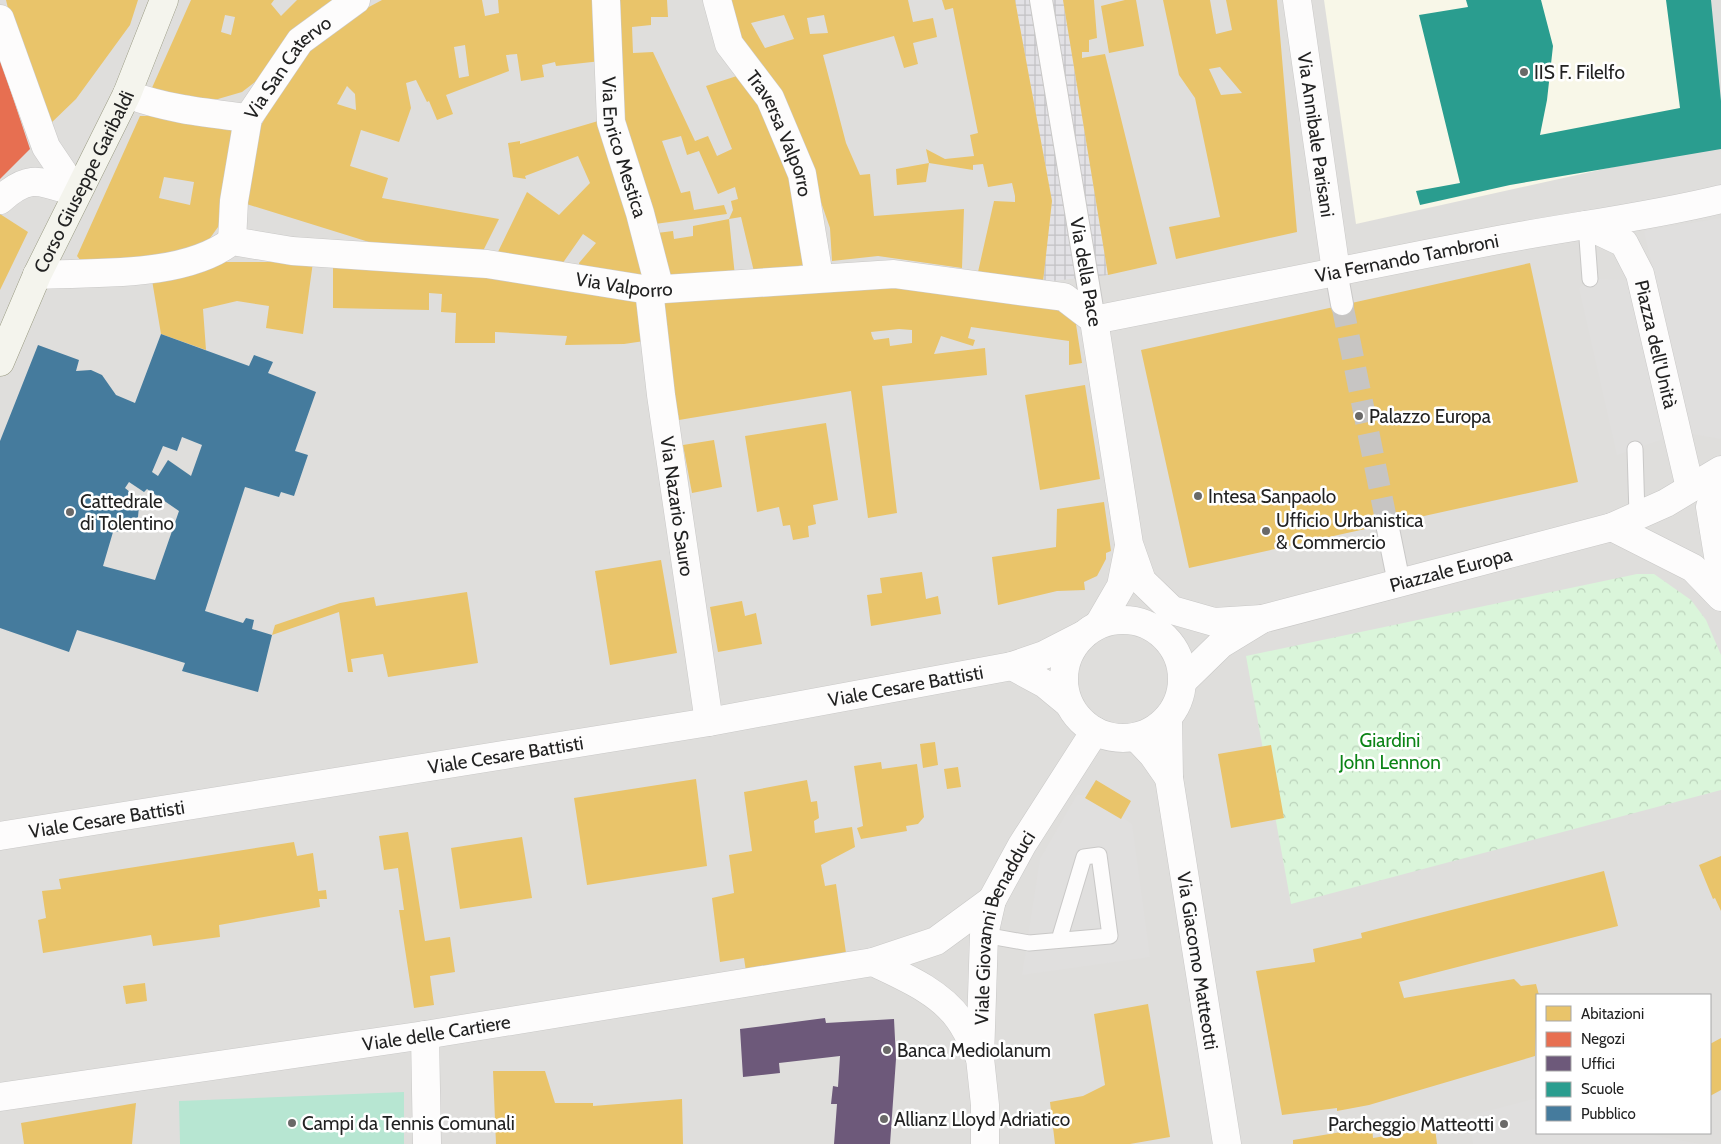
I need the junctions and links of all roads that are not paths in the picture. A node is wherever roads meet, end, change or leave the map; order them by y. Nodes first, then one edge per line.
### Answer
1 (164, 0) edge
2 (356, 0) edge
3 (606, 0) edge
4 (717, 0) edge
5 (1042, 0) edge
6 (1297, 0) edge
7 (0, 19) edge
8 (127, 94) junction
9 (248, 118) junction
10 (77, 193) junction
11 (1721, 199) edge
12 (0, 200) edge
13 (1586, 225) junction
14 (232, 241) junction
15 (1336, 271) junction
16 (37, 274) junction
17 (818, 278) junction
18 (1590, 279) dead end
19 (655, 290) junction
20 (1342, 304) tunnel mouth
21 (1094, 320) junction
22 (0, 362) edge
23 (1634, 449) dead end
24 (1721, 472) edge
25 (1690, 488) junction
26 (1666, 503) junction
27 (1716, 507) edge
28 (1637, 515) junction
29 (1387, 524) tunnel mouth
30 (1612, 527) junction
31 (1129, 544) junction
32 (1721, 574) edge
33 (1399, 583) junction
34 (1721, 597) edge
35 (1262, 619) junction
36 (1091, 630) junction
37 (1012, 666) junction
38 (1183, 681) junction
39 (1068, 703) junction
40 (1168, 718) junction
41 (709, 722) junction
42 (1095, 731) junction
43 (1136, 737) junction
44 (1169, 778) junction
45 (0, 836) edge
46 (992, 900) junction
47 (984, 935) junction
48 (1058, 940) junction
49 (873, 962) junction
50 (425, 1035) junction
51 (980, 1058) junction
52 (0, 1096) edge
53 (427, 1144) edge
54 (985, 1144) edge
55 (1227, 1144) edge

1 - 8 main road, Corso Giuseppe Garibaldi
2 - 9 street, Via San Catervo
3 - 19 street, Via Enrico Mestica
4 - 17 street, Traversa Valporro
5 - 21 street, Via della Pace
6 - 15 street, Via Annibale Parisani
7 - 10 street
8 - 9 street
8 - 10 main road, Corso Giuseppe Garibaldi
9 - 14 street, Via San Catervo
10 - 12 street
10 - 16 main road, Corso Giuseppe Garibaldi
11 - 13 street, Via Fernando Tambroni
13 - 15 street, Via Fernando Tambroni
13 - 18 lane
13 - 25 street, Piazza dell'Unità
14 - 16 street
14 - 19 street, Via Valporro
15 - 20 street
15 - 21 street, Via Fernando Tambroni
16 - 22 main road, Corso Giuseppe Garibaldi
17 - 19 street, Via Valporro
17 - 21 street, Via Valporro
19 - 41 street, Via Nazario Sauro
21 - 31 street, Via della Pace
23 - 28 lane
24 - 25 street, Piazzale Europa
24 - 27 street
25 - 26 street, Piazzale Europa
26 - 27 street
26 - 28 street, Piazzale Europa
27 - 32 street
28 - 30 street, Piazzale Europa
29 - 33 street
30 - 33 street, Piazzale Europa
30 - 34 street
31 - 35 street, Via della Pace
31 - 36 street, Via della Pace
33 - 35 street, Piazzale Europa
35 - 38 street, Piazzale Europa
36 - 37 street, Viale Cesare Battisti
36 - 38 street
36 - 39 street
37 - 39 street
37 - 41 street, Viale Cesare Battisti
38 - 40 street
39 - 42 street
40 - 43 street
40 - 44 street, Via Giacomo Matteotti
41 - 45 street, Viale Cesare Battisti
42 - 43 street
42 - 46 street, Viale Giovanni Benadduci
43 - 44 street, Via Giacomo Matteotti
44 - 55 street, Via Giacomo Matteotti
46 - 47 street, Viale Giovanni Benadduci
46 - 49 street, Viale delle Cartiere
47 - 48 lane
47 - 51 street, Viale Giovanni Benadduci
48 - 48 lane
49 - 50 street, Viale delle Cartiere
49 - 51 street
50 - 52 street, Viale delle Cartiere
50 - 53 street
51 - 54 street, Viale Giovanni Benadduci

